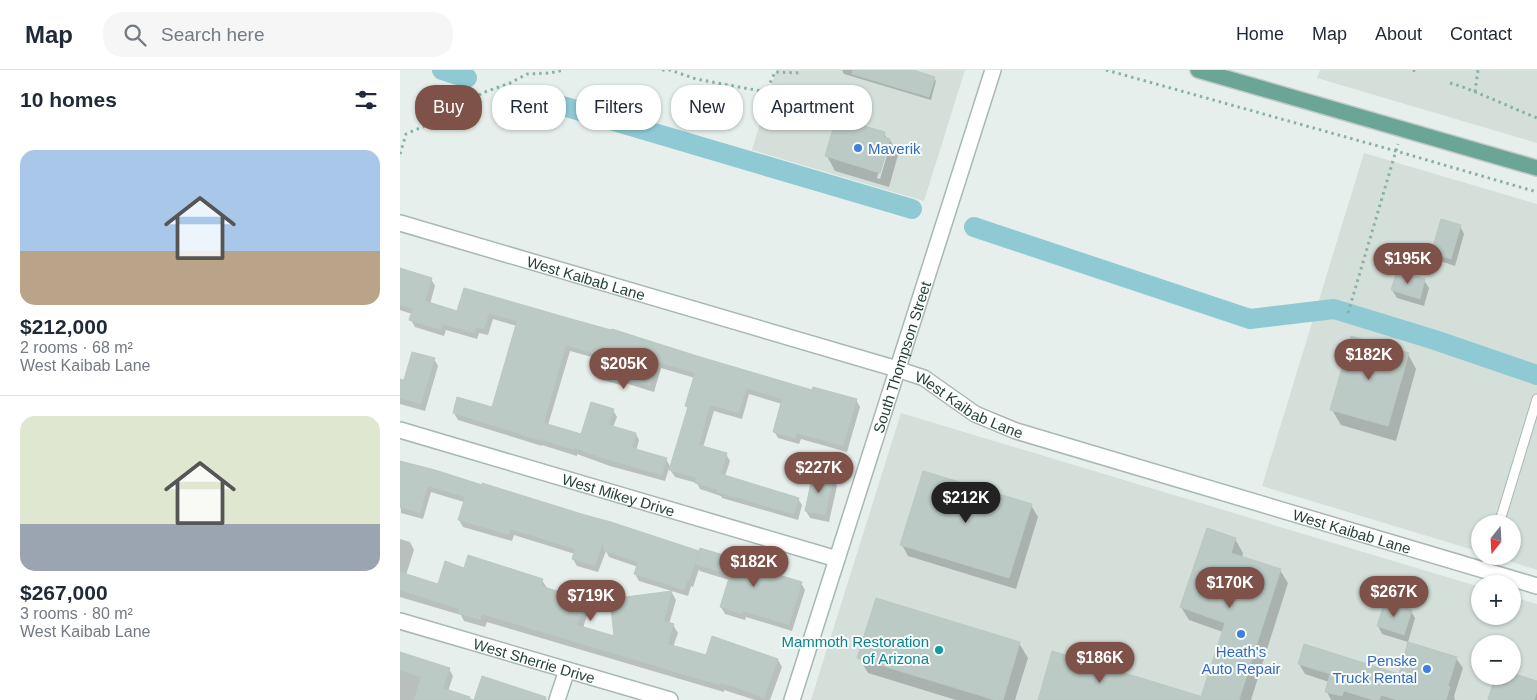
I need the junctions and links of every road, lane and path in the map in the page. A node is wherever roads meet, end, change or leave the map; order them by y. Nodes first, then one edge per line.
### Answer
1 (564, 70) edge
2 (662, 70) edge
3 (993, 70) edge
4 (1106, 70) edge
5 (1198, 70) edge
6 (1412, 70) edge
7 (1478, 70) edge
8 (1418, 72) dead end
9 (800, 73) dead end
10 (1450, 83) dead end
11 (1474, 92) junction
12 (1537, 118) edge
13 (1402, 129) junction
14 (1396, 151) junction
15 (400, 154) edge
16 (1537, 168) edge
17 (1537, 192) edge
18 (400, 223) edge
19 (1348, 314) dead end
20 (897, 369) junction
21 (1537, 399) edge
22 (400, 430) edge
23 (1502, 515) edge
24 (837, 559) junction
25 (1471, 559) edge
26 (1491, 565) edge
27 (1537, 586) edge
28 (400, 621) edge
29 (567, 670) junction
30 (557, 700) edge
31 (670, 700) edge
32 (792, 700) edge

1 - 15 path
2 - 9 path
3 - 20 street, South Thompson Street
4 - 14 path
5 - 13 main road
6 - 8 path
7 - 11 path
10 - 11 path
11 - 12 path
13 - 14 path
13 - 16 main road
14 - 17 path
14 - 19 path
18 - 20 street, West Kaibab Lane
20 - 24 street, South Thompson Street
20 - 25 street, West Kaibab Lane
21 - 23 lane
22 - 24 street, West Mikey Drive
24 - 32 street, South Thompson Street
26 - 27 street, West Kaibab Lane
28 - 29 street, West Sherrie Drive
29 - 30 street
29 - 31 street, West Sherrie Drive

